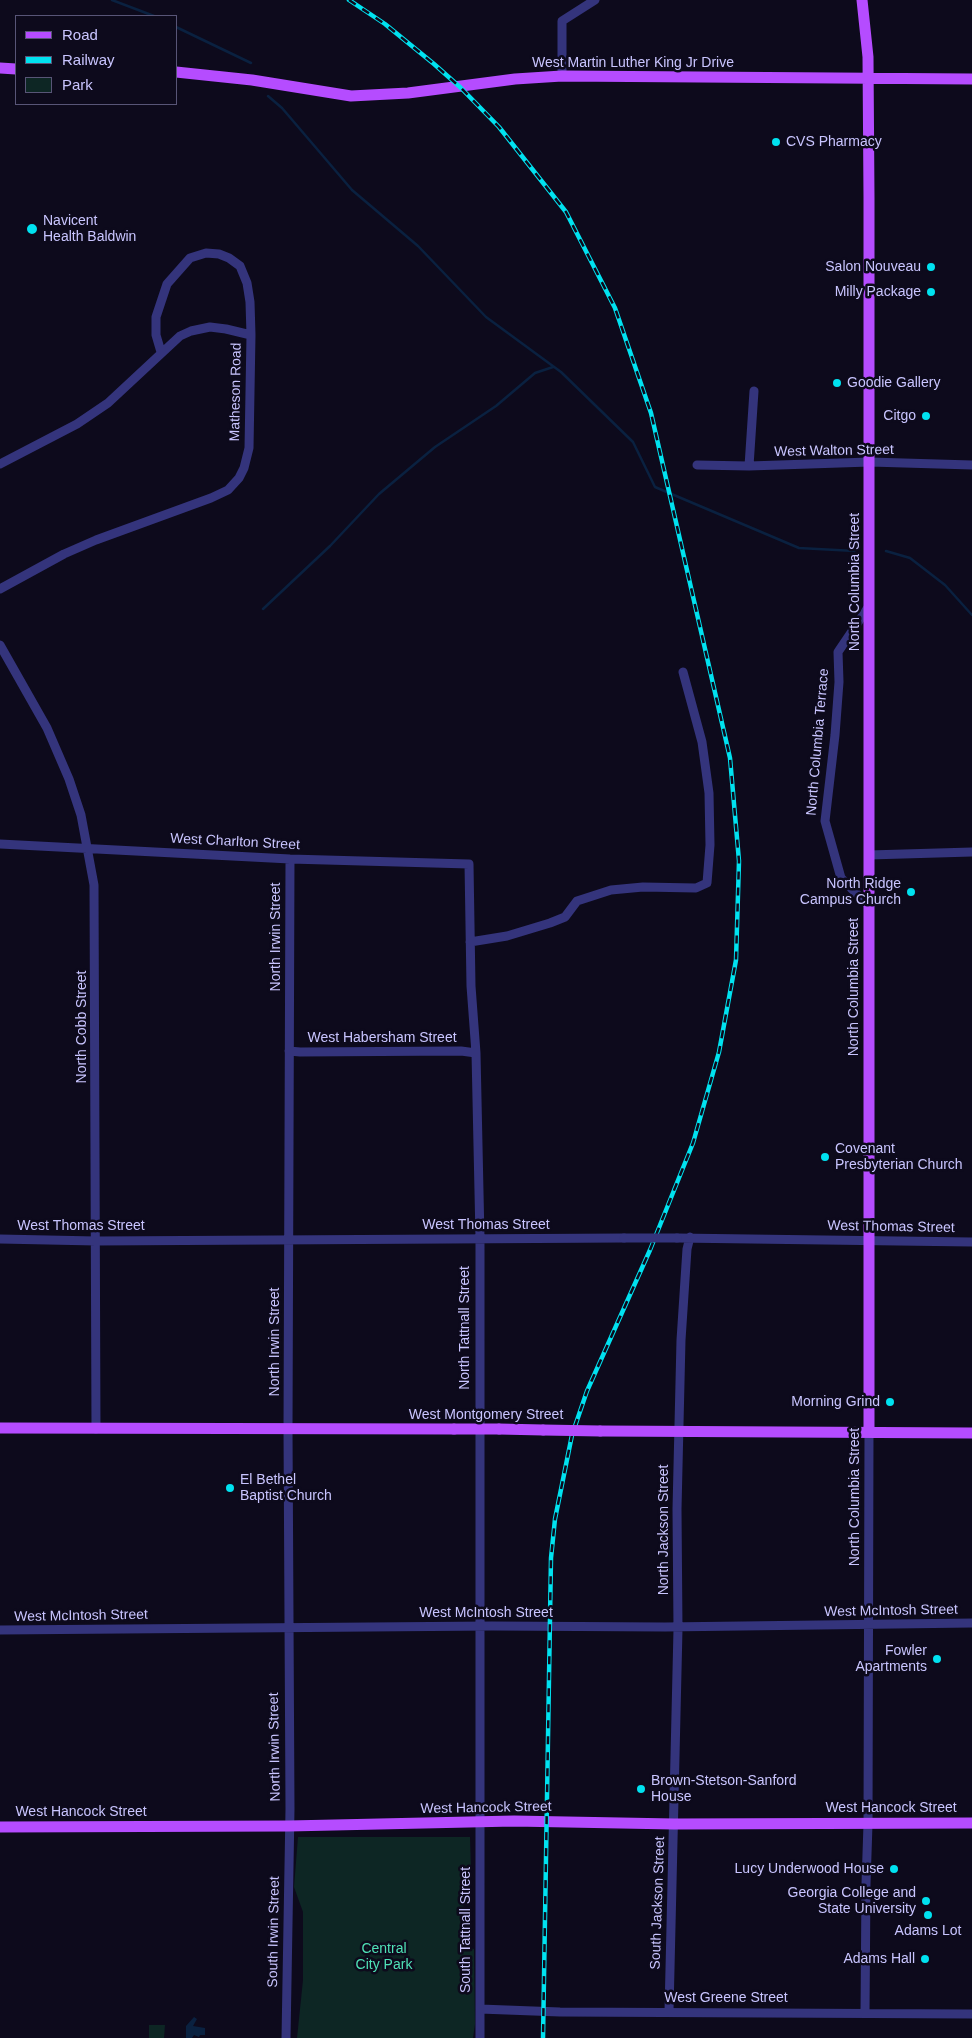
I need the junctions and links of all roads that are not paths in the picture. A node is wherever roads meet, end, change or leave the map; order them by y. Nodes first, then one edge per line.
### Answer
1 (595, 0) edge
2 (862, 0) edge
3 (0, 68) edge
4 (15, 69) edge
5 (178, 72) edge
6 (562, 76) junction
7 (868, 79) junction
8 (972, 79) edge
9 (250, 335) junction
10 (161, 352) junction
11 (754, 391) dead end
12 (870, 462) junction
13 (0, 464) edge
14 (697, 465) dead end
15 (972, 465) edge
16 (749, 466) junction
17 (0, 589) edge
18 (870, 606) junction
19 (0, 644) edge
20 (683, 672) dead end
21 (0, 844) edge
22 (88, 848) junction
23 (972, 852) edge
24 (869, 855) junction
25 (290, 859) junction
26 (469, 864) joint
27 (869, 906) junction
28 (470, 942) junction
29 (289, 1051) junction
30 (476, 1053) junction
31 (690, 1237) junction
32 (480, 1238) junction
33 (0, 1239) edge
34 (288, 1239) junction
35 (869, 1240) junction
36 (96, 1241) junction
37 (972, 1242) edge
38 (0, 1428) edge
39 (96, 1429) junction
40 (288, 1430) junction
41 (680, 1432) junction
42 (870, 1432) junction
43 (972, 1434) edge
44 (972, 1623) edge
45 (870, 1625) junction
46 (678, 1626) junction
47 (479, 1627) junction
48 (288, 1628) junction
49 (0, 1630) edge
50 (480, 1822) junction
51 (972, 1823) edge
52 (674, 1824) junction
53 (868, 1824) junction
54 (289, 1826) junction
55 (0, 1827) edge
56 (480, 2009) junction
57 (668, 2011) junction
58 (865, 2013) junction
59 (972, 2014) edge
60 (286, 2038) edge
61 (480, 2038) edge

1 - 6 street
2 - 7 main road, North Columbia Street
3 - 4 main road
5 - 6 main road, West Martin Luther King Jr Drive
6 - 7 main road, West Martin Luther King Jr Drive
7 - 8 main road, West Martin Luther King Jr Drive
7 - 12 main road, North Columbia Street
9 - 10 street, Matheson Road
9 - 10 street
9 - 17 street, Matheson Road
10 - 13 street, Matheson Road
11 - 16 street
12 - 15 street, West Walton Street
12 - 16 street, West Walton Street
12 - 18 main road, North Columbia Street
14 - 16 street, West Walton Street
18 - 24 main road, North Columbia Street
18 - 27 street, North Columbia Terrace
19 - 22 street, North Cobb Street
20 - 28 street
21 - 22 street, West Charlton Street
22 - 25 street, West Charlton Street
22 - 36 street, North Cobb Street
23 - 24 street
24 - 27 main road, North Columbia Street
25 - 26 street, West Charlton Street
25 - 29 street, North Irwin Street
26 - 28 street, North Tattnall Street
27 - 35 main road, North Columbia Street
28 - 30 street, North Tattnall Street
29 - 30 street, West Habersham Street
29 - 34 street, North Irwin Street
30 - 32 street, North Tattnall Street
31 - 32 street, West Thomas Street, bridge
31 - 35 street, West Thomas Street
31 - 41 street, North Jackson Street
32 - 34 street, West Thomas Street
32 - 47 street, North Tattnall Street
33 - 36 street, West Thomas Street
34 - 36 street, West Thomas Street
34 - 40 street, North Irwin Street
35 - 37 street, West Thomas Street
35 - 42 main road, North Columbia Street
36 - 39 street, North Cobb Street
38 - 39 main road, West Montgomery Street
39 - 40 main road, West Montgomery Street
40 - 41 main road, West Montgomery Street, bridge
40 - 48 street, North Irwin Street
41 - 42 main road, West Montgomery Street
41 - 46 street, North Jackson Street
42 - 43 main road, West Montgomery Street
42 - 45 street, North Columbia Street
44 - 45 street, West McIntosh Street
45 - 46 street, West McIntosh Street
45 - 53 street, North Columbia Street
46 - 47 street, West McIntosh Street
46 - 52 street, North Jackson Street
47 - 48 street, West McIntosh Street
47 - 50 street, North Tattnall Street
48 - 49 street, West McIntosh Street
48 - 54 street, North Irwin Street
50 - 52 main road, West Hancock Street
50 - 54 main road, West Hancock Street
50 - 56 street, South Tattnall Street
51 - 53 main road, West Hancock Street
52 - 53 main road, West Hancock Street
52 - 57 street, South Jackson Street
53 - 58 street, North Columbia Street
54 - 55 main road, West Hancock Street
54 - 60 street, South Irwin Street
56 - 57 street, West Greene Street
56 - 61 street, South Tattnall Street
57 - 58 street, West Greene Street
58 - 59 street, West Greene Street

